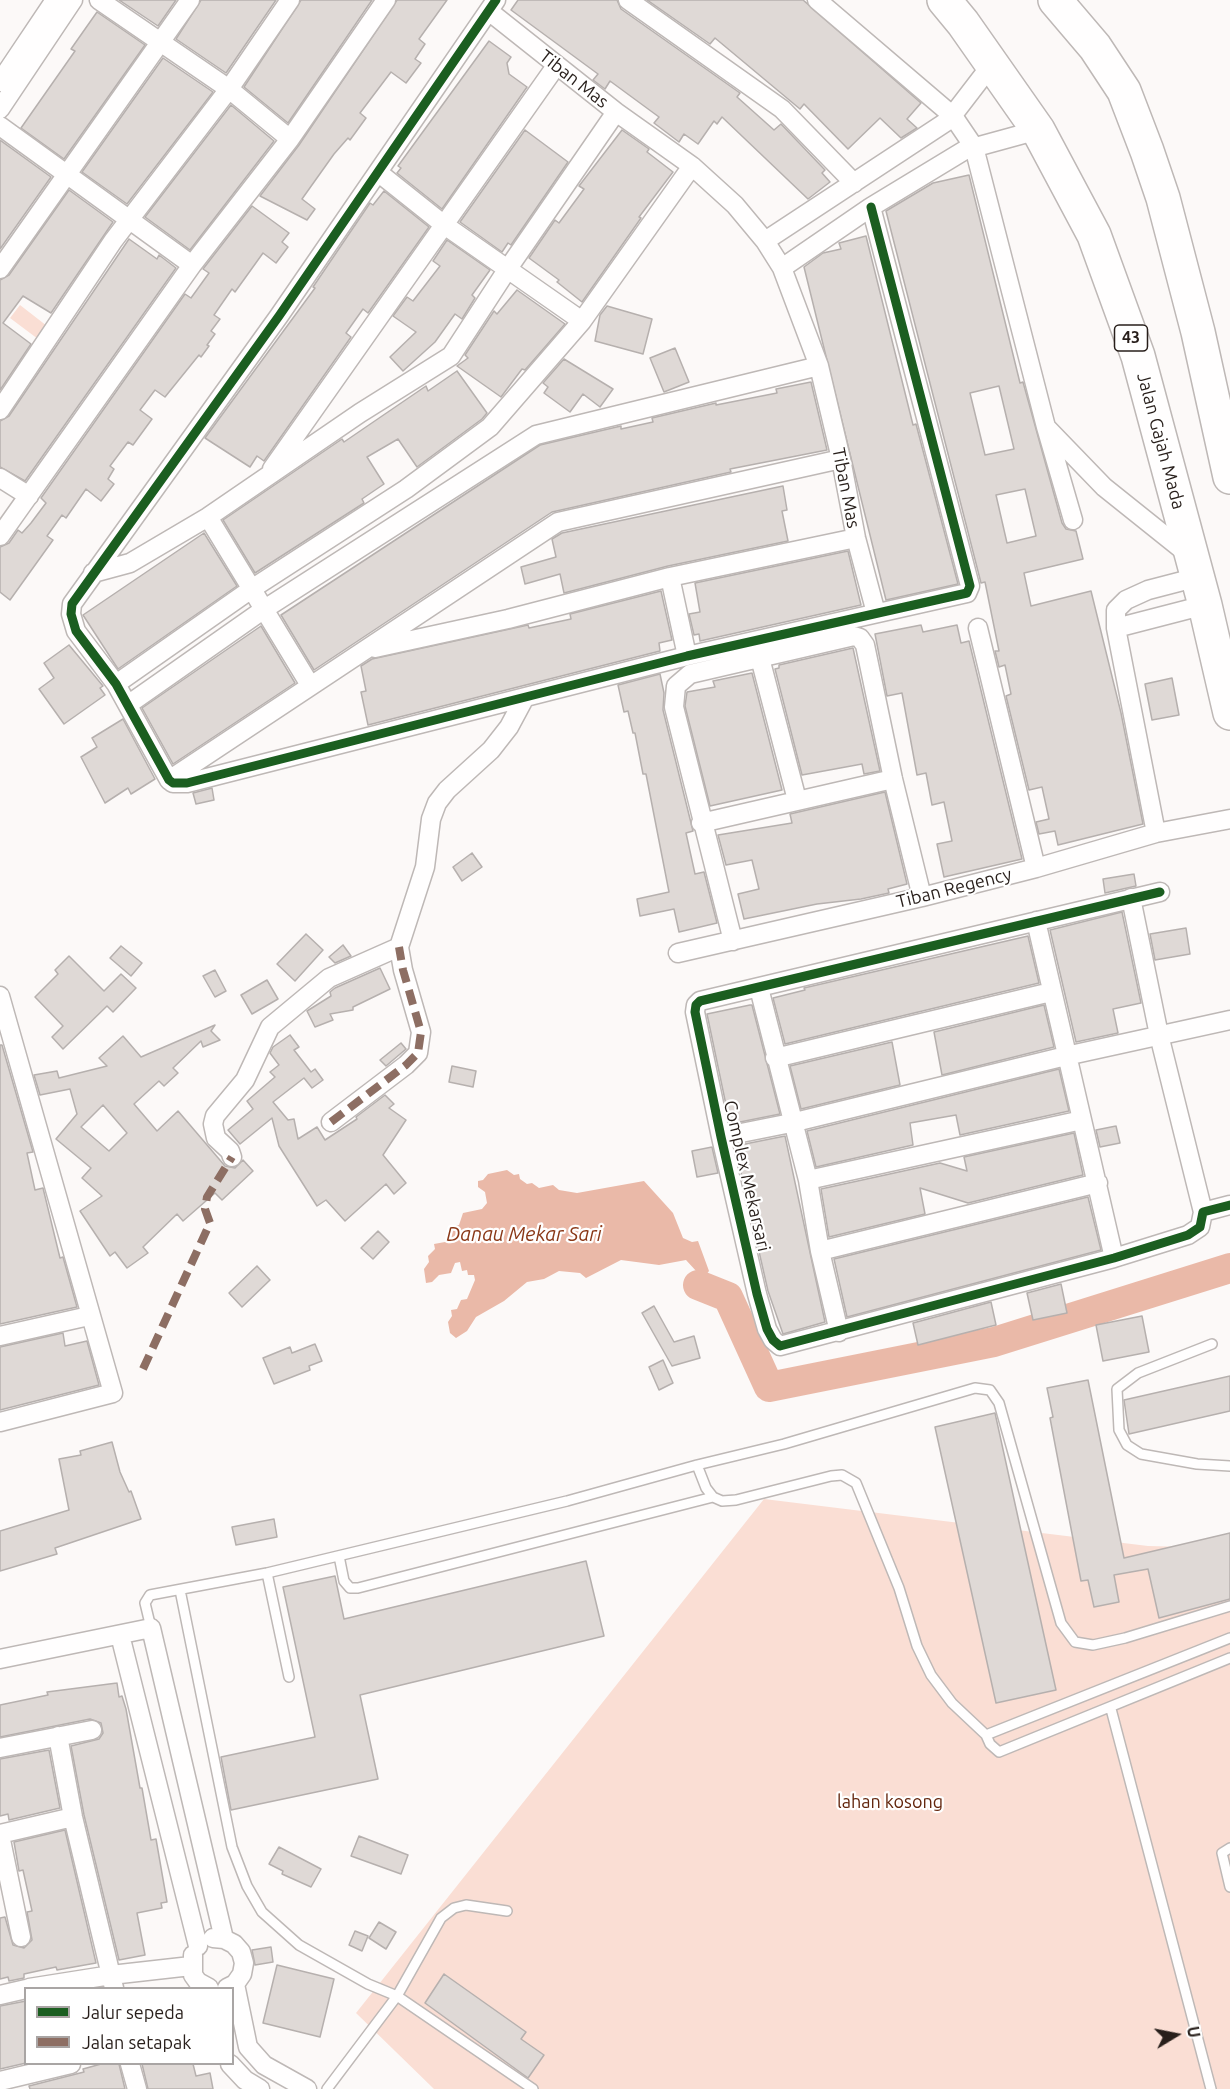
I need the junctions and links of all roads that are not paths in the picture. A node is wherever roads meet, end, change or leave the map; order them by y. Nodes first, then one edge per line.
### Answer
1 (55, 0) edge
2 (73, 0) edge
3 (99, 0) edge
4 (190, 0) edge
5 (290, 0) edge
6 (386, 0) edge
7 (628, 0) edge
8 (817, 0) edge
9 (944, 0) edge
10 (1055, 0) edge
11 (493, 6) edge
12 (160, 42) junction
13 (992, 64) junction
14 (556, 66) junction
15 (0, 82) edge
16 (229, 89) junction
17 (0, 109) edge
18 (616, 112) junction
19 (953, 116) junction
20 (0, 126) edge
21 (1038, 129) junction
22 (290, 139) junction
23 (974, 147) junction
24 (692, 166) junction
25 (379, 173) junction
26 (67, 177) junction
27 (854, 183) junction
28 (838, 195) junction
29 (871, 207) junction
30 (130, 220) junction
31 (853, 220) junction
32 (443, 224) junction
33 (765, 241) junction
34 (192, 265) junction
35 (782, 268) junction
36 (0, 270) edge
37 (507, 270) junction
38 (582, 321) junction
39 (819, 366) junction
40 (0, 410) edge
41 (1046, 427) junction
42 (841, 459) junction
43 (267, 476) junction
44 (1230, 477) edge
45 (0, 478) edge
46 (29, 496) junction
47 (208, 517) junction
48 (1073, 520) dead end
49 (0, 536) edge
50 (856, 538) junction
51 (93, 573) junction
52 (670, 577) junction
53 (1199, 580) junction
54 (253, 588) junction
55 (263, 610) junction
56 (876, 613) junction
57 (978, 628) dead end
58 (1116, 628) junction
59 (364, 650) junction
60 (687, 656) junction
61 (760, 658) junction
62 (117, 684) junction
63 (310, 685) junction
64 (524, 699) junction
65 (129, 704) junction
66 (1230, 713) edge
67 (893, 779) junction
68 (169, 780) junction
69 (797, 800) junction
70 (1230, 819) edge
71 (701, 823) junction
72 (1156, 833) junction
73 (1036, 868) junction
74 (1160, 892) dead end
75 (922, 897) junction
76 (1131, 898) junction
77 (1036, 921) junction
78 (733, 941) junction
79 (399, 947) junction
80 (678, 953) dead end
81 (759, 988) junction
82 (1051, 992) junction
83 (0, 996) edge
84 (1230, 1020) edge
85 (1159, 1035) junction
86 (7, 1041) edge
87 (1066, 1056) junction
88 (775, 1058) junction
89 (1082, 1119) junction
90 (331, 1122) dead end
91 (791, 1123) junction
92 (721, 1137) junction
93 (232, 1157) dead end
94 (808, 1180) junction
95 (1098, 1183) junction
96 (1230, 1205) edge
97 (1203, 1212) junction
98 (820, 1251) junction
99 (1114, 1258) junction
100 (89, 1316) junction
101 (839, 1332) junction
102 (1, 1334) edge
103 (1212, 1344) dead end
104 (0, 1422) edge
105 (697, 1464) junction
106 (1230, 1466) edge
107 (713, 1497) junction
108 (339, 1556) junction
109 (267, 1573) junction
110 (180, 1590) junction
111 (1230, 1606) edge
112 (151, 1628) junction
113 (120, 1635) junction
114 (1230, 1638) edge
115 (1230, 1658) edge
116 (0, 1659) edge
117 (289, 1677) dead end
118 (1111, 1709) junction
119 (92, 1730) dead end
120 (986, 1735) junction
121 (58, 1736) junction
122 (0, 1748) edge
123 (73, 1817) junction
124 (0, 1834) edge
125 (1230, 1848) edge
126 (1230, 1887) edge
127 (7, 1907) edge
128 (507, 1911) dead end
129 (21, 1937) dead end
130 (224, 1939) junction
131 (198, 1946) junction
132 (191, 1966) junction
133 (113, 1982) edge
134 (231, 1986) edge
135 (52, 1987) edge
136 (205, 1987) edge
137 (24, 1990) edge
138 (0, 1995) edge
139 (397, 1996) junction
140 (234, 1997) edge
141 (68, 2065) edge
142 (130, 2065) edge
143 (230, 2065) edge
144 (231, 2065) edge
145 (8, 2083) edge
146 (137, 2089) edge
147 (234, 2089) edge
148 (260, 2089) edge
149 (307, 2089) edge
150 (327, 2089) edge
151 (533, 2089) edge
152 (1211, 2089) edge

1 - 15 street
2 - 17 street
3 - 12 street
4 - 12 street
5 - 16 street
6 - 22 street
7 - 27 street
8 - 19 street
9 - 13 highway, Jalan Gajah Mada / 43
10 - 44 highway
11 - 14 street, Tiban Mas
11 - 25 street
12 - 16 street
12 - 26 street
13 - 19 street
13 - 21 highway, Jalan Gajah Mada / 43
14 - 18 street, Tiban Mas
14 - 32 street
16 - 22 street
16 - 30 street
18 - 24 street, Tiban Mas
18 - 37 street
19 - 23 street
19 - 27 street
20 - 26 street
21 - 23 street
21 - 53 highway, Jalan Gajah Mada / 43
22 - 34 street
23 - 29 street
23 - 41 street
24 - 33 street, Tiban Mas
24 - 38 street
25 - 32 street
25 - 51 street
26 - 30 street
26 - 36 street
27 - 28 street
28 - 31 street
28 - 33 street
29 - 31 street
29 - 56 street
30 - 34 street
30 - 40 street
31 - 35 street
32 - 37 street
32 - 43 street
33 - 35 street, Tiban Mas
34 - 46 street
35 - 39 street, Tiban Mas
37 - 38 street
37 - 43 street
38 - 54 street
39 - 42 street, Tiban Mas
39 - 55 street
41 - 48 street
41 - 53 street
42 - 50 street, Tiban Mas
42 - 59 street
43 - 47 street
45 - 46 street
46 - 49 street
47 - 51 street
47 - 54 street
50 - 52 street
50 - 56 street, Tiban Mas
51 - 62 street
52 - 59 street
52 - 60 street
53 - 58 street
53 - 58 street
53 - 66 highway, Jalan Gajah Mada / 43
54 - 55 street
54 - 62 street
55 - 63 street
55 - 65 street
56 - 60 street
57 - 73 street
58 - 72 street
59 - 63 street
60 - 64 street
61 - 67 street
61 - 69 street
61 - 71 street
62 - 65 street
63 - 68 street
64 - 68 street
64 - 79 street
65 - 68 street
67 - 69 street
67 - 75 street
69 - 71 street
70 - 72 street, Tiban Regency
71 - 78 street
72 - 73 street, Tiban Regency
73 - 75 street, Tiban Regency
74 - 76 street, Complex Mekarsari
75 - 78 street, Tiban Regency
76 - 77 street, Complex Mekarsari
76 - 85 street
77 - 81 street, Complex Mekarsari
77 - 82 street
78 - 80 street, Tiban Regency
79 - 90 street
79 - 93 street
81 - 88 street
81 - 92 street, Complex Mekarsari
82 - 87 street
82 - 88 street
83 - 86 street
84 - 85 street, Complex Mekarsari
85 - 87 street, Complex Mekarsari
85 - 97 street
86 - 100 street
87 - 89 street
87 - 91 street, Complex Mekarsari
88 - 91 street
89 - 94 street
89 - 95 street
91 - 92 street, Complex Mekarsari
91 - 94 street
92 - 101 street, Complex Mekarsari
94 - 98 street
95 - 98 street
95 - 99 street
96 - 97 street
97 - 99 street, Complex Mekarsari
98 - 101 street
99 - 101 street, Complex Mekarsari
100 - 102 street
100 - 104 street
103 - 106 lane
105 - 107 lane
105 - 108 lane
105 - 111 lane
107 - 108 lane
107 - 120 lane
108 - 109 lane
109 - 110 lane
109 - 117 lane
110 - 112 lane
110 - 139 lane
112 - 113 street
112 - 130 street
113 - 116 street
113 - 131 street
114 - 120 lane
115 - 118 lane
118 - 120 lane
118 - 152 lane
119 - 121 street
121 - 122 street
121 - 123 street
123 - 124 street
123 - 133 street
124 - 127 street
125 - 126 lane
127 - 129 street
128 - 139 lane
130 - 131 street
130 - 134 street
131 - 132 street
132 - 133 street
132 - 136 street
133 - 135 street
137 - 138 street
139 - 150 lane
139 - 151 lane
140 - 149 street
141 - 145 street
142 - 146 street
143 - 147 street
144 - 148 street

